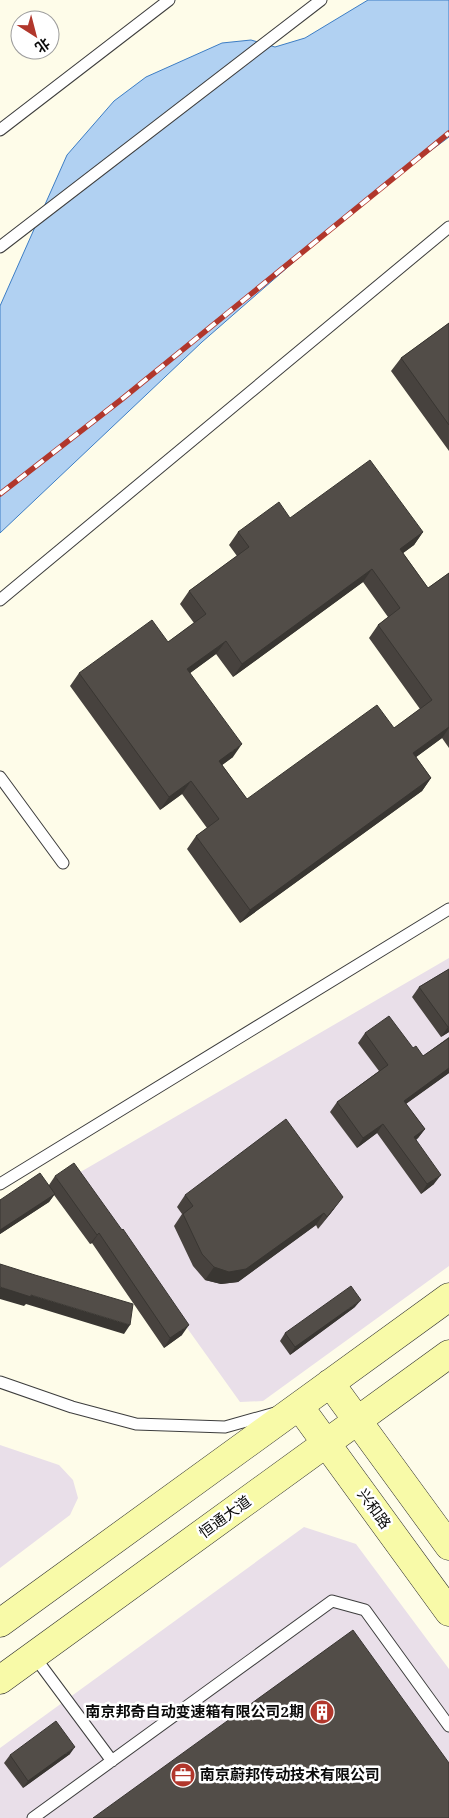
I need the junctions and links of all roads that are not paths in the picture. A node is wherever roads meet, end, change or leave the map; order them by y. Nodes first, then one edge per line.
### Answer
1 (169, 0) edge
2 (321, 0) edge
3 (0, 130) edge
4 (449, 227) edge
5 (0, 247) edge
6 (0, 600) edge
7 (0, 777) edge
8 (63, 863) dead end
9 (449, 909) edge
10 (0, 1184) edge
11 (449, 1297) edge
12 (449, 1354) edge
13 (0, 1382) edge
14 (330, 1383) junction
15 (299, 1406) junction
16 (357, 1421) junction
17 (326, 1443) junction
18 (449, 1546) edge
19 (449, 1612) edge
20 (0, 1623) edge
21 (34, 1656) junction
22 (0, 1680) edge
23 (449, 1726) edge
24 (112, 1761) junction
25 (33, 1818) edge

1 - 3 lane
2 - 5 lane
4 - 6 lane
7 - 8 lane
9 - 10 lane
11 - 14 main road
12 - 16 main road, 恒通大道
13 - 15 lane
14 - 15 main road
14 - 16 main road
15 - 17 main road, 兴和路
15 - 20 main road
16 - 17 main road, 恒通大道
16 - 18 main road
17 - 19 main road, 兴和路
17 - 21 main road, 恒通大道
21 - 22 main road, 恒通大道
21 - 24 lane
23 - 24 lane
24 - 25 lane

